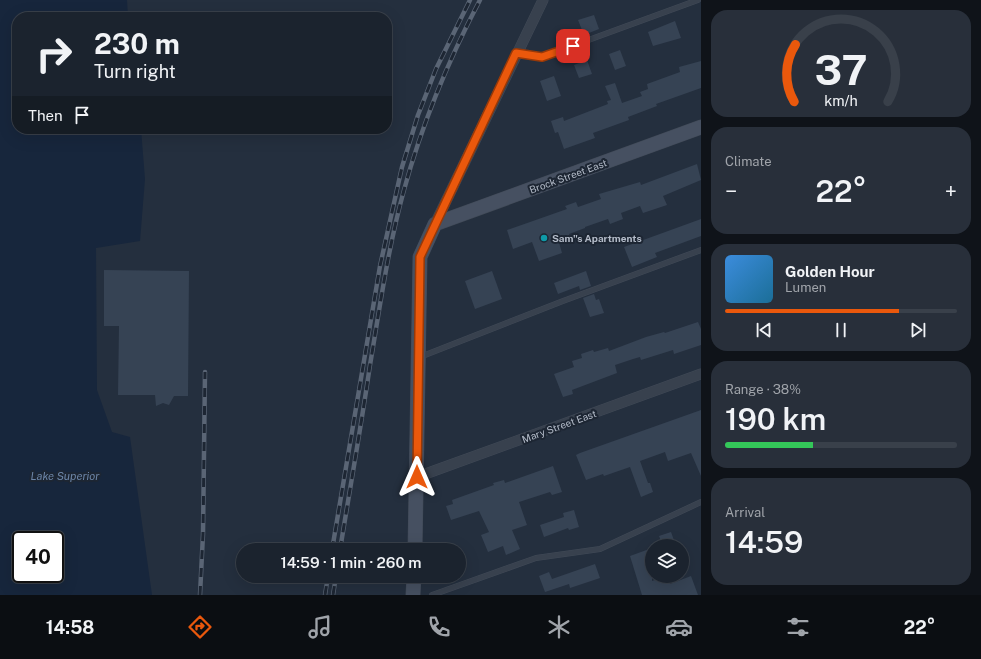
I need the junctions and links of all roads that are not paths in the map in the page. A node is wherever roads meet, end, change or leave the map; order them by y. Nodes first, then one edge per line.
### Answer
1 (543, 0) edge
2 (698, 0) edge
3 (516, 53) junction
4 (701, 127) edge
5 (435, 224) junction
6 (701, 250) edge
7 (418, 358) junction
8 (701, 374) edge
9 (417, 477) junction
10 (701, 502) edge
11 (415, 543) edge
12 (414, 583) edge
13 (413, 595) edge
14 (432, 595) edge

1 - 3 street
2 - 3 lane
3 - 5 street
4 - 5 street, Brock Street East
5 - 7 street
6 - 7 lane
7 - 9 street
8 - 9 street, Mary Street East
9 - 11 street
10 - 14 lane
12 - 13 street

